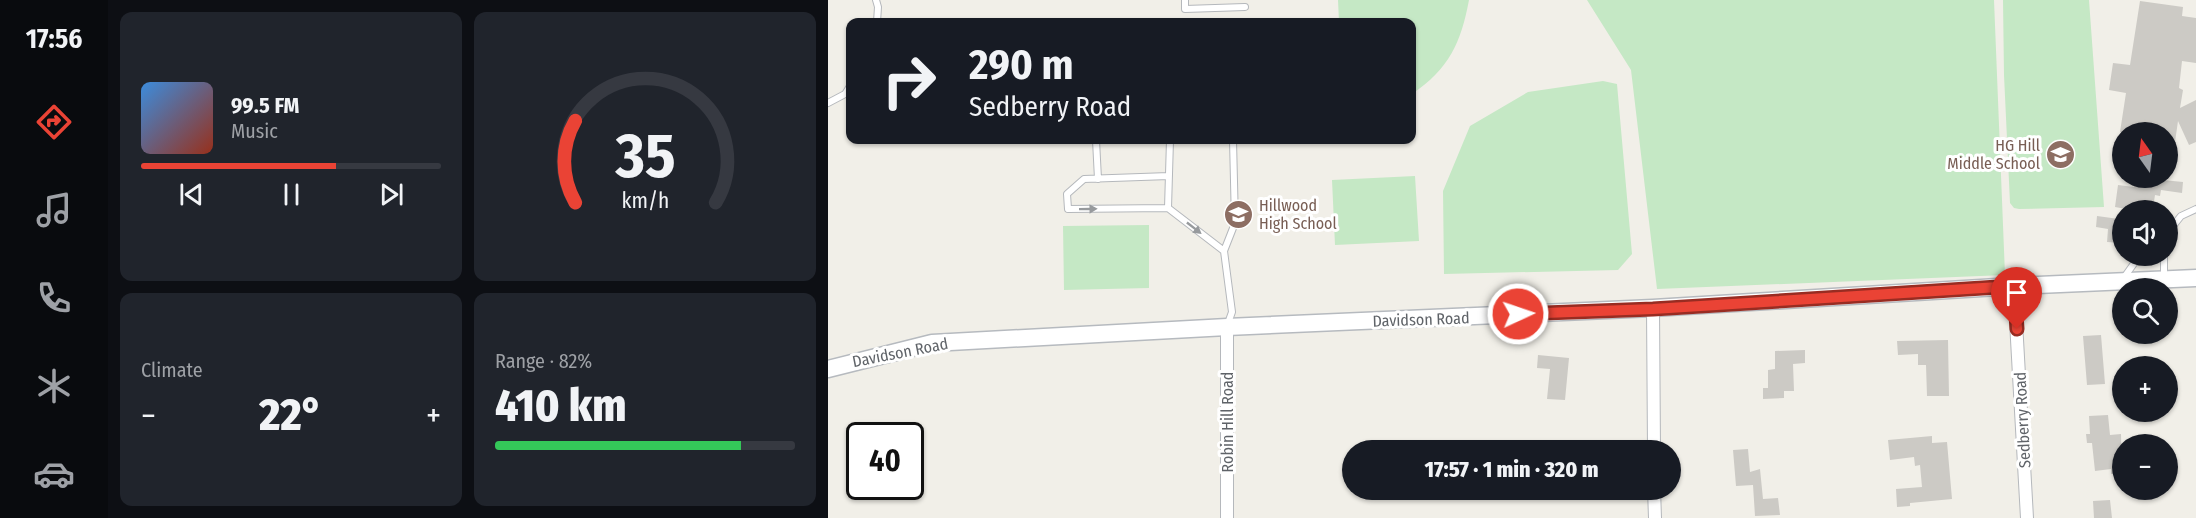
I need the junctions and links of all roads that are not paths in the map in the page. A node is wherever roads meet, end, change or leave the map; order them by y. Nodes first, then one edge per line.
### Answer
1 (876, 0) edge
2 (1185, 0) edge
3 (1245, 7) dead end
4 (877, 18) edge
5 (846, 92) edge
6 (828, 103) edge
7 (1096, 144) edge
8 (1170, 144) edge
9 (1233, 144) edge
10 (1169, 177) junction
11 (1098, 179) junction
12 (1168, 208) junction
13 (2196, 209) edge
14 (2178, 220) edge
15 (1224, 251) junction
16 (2196, 278) edge
17 (2178, 279) edge
18 (2112, 281) edge
19 (2014, 286) junction
20 (1653, 309) junction
21 (1227, 327) junction
22 (828, 369) edge
23 (1654, 440) edge
24 (1654, 500) edge
25 (1227, 518) edge
26 (1654, 518) edge
27 (2027, 518) edge

1 - 4 lane
2 - 3 lane
5 - 6 lane
7 - 11 lane
8 - 10 lane
9 - 15 lane
10 - 11 lane
10 - 12 lane
11 -> 12 lane
12 -> 15 lane
13 - 14 lane
15 - 21 lane
16 - 17 street, Davidson Road
18 - 19 street, Davidson Road
19 - 20 street, Davidson Road
19 - 27 street, Sedberry Road
20 - 21 street, Davidson Road
20 - 23 street
21 - 22 street, Davidson Road
21 - 25 street, Robin Hill Road
24 - 26 street

